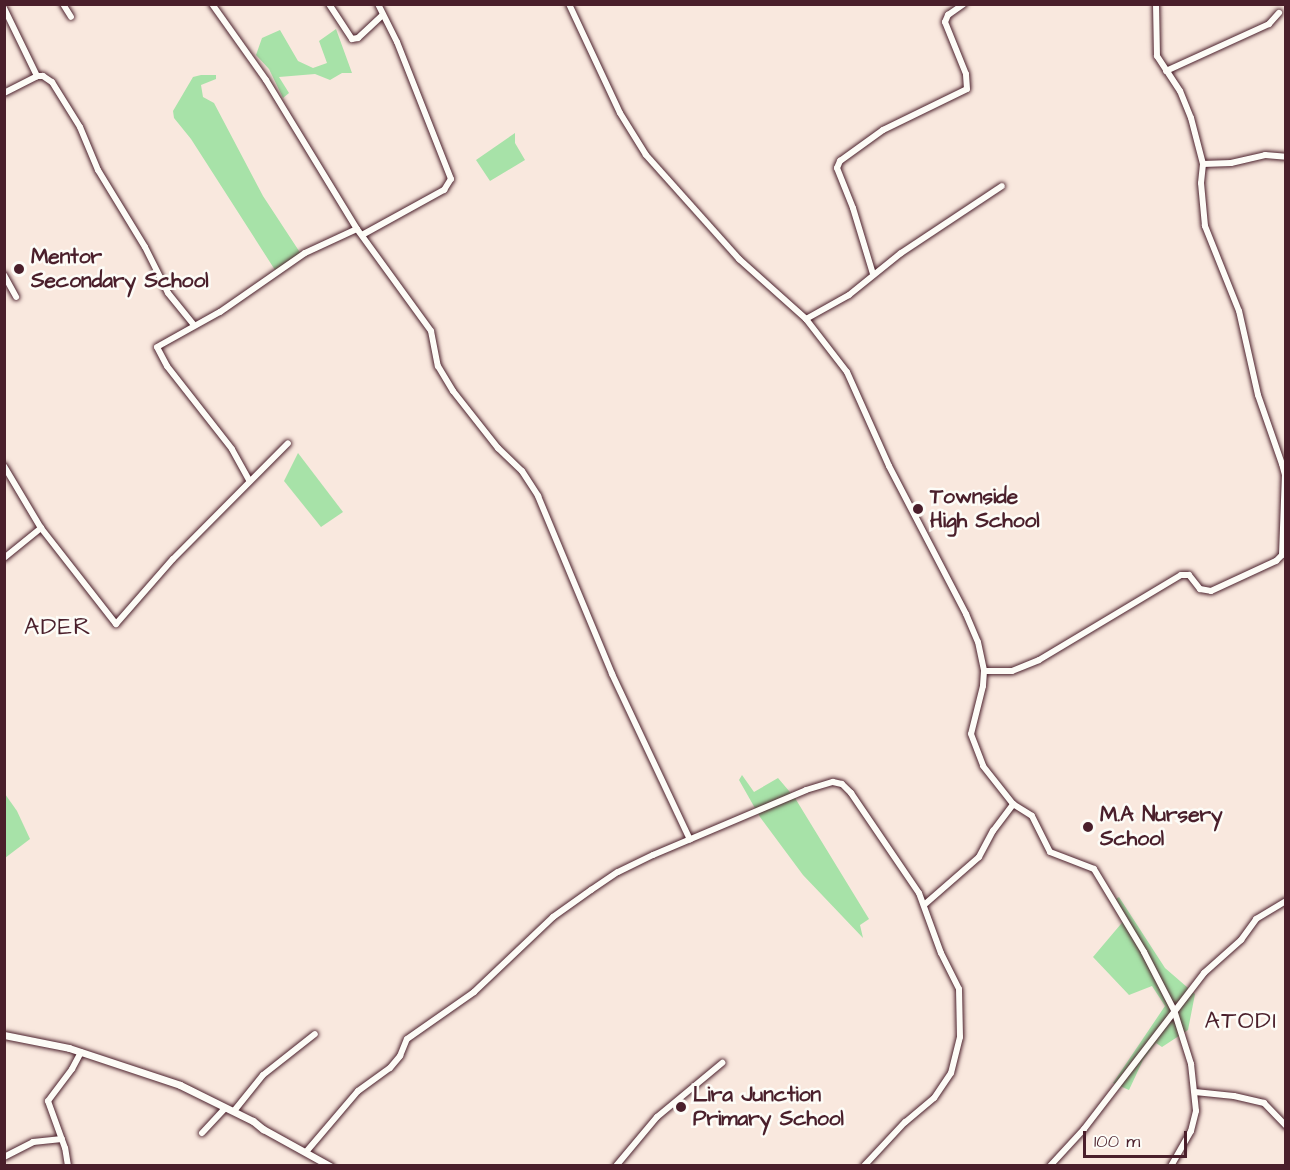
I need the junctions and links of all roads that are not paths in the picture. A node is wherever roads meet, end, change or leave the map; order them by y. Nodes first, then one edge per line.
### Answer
1 (63, 4) edge
2 (212, 4) edge
3 (329, 4) edge
4 (378, 4) edge
5 (569, 4) edge
6 (964, 4) edge
7 (1156, 4) edge
8 (4, 8) edge
9 (1279, 13) dead end
10 (383, 15) junction
11 (71, 17) dead end
12 (1166, 71) junction
13 (37, 76) junction
14 (4, 93) edge
15 (1286, 157) edge
16 (1203, 164) junction
17 (1002, 186) dead end
18 (359, 232) junction
19 (873, 274) junction
20 (4, 275) edge
21 (16, 297) dead end
22 (806, 319) junction
23 (194, 325) junction
24 (288, 443) dead end
25 (4, 466) edge
26 (249, 480) junction
27 (41, 528) junction
28 (4, 558) edge
29 (984, 671) junction
30 (1013, 804) junction
31 (690, 840) junction
32 (1286, 901) edge
33 (924, 906) junction
34 (1174, 1010) junction
35 (315, 1034) dead end
36 (4, 1035) edge
37 (81, 1052) junction
38 (722, 1062) dead end
39 (1195, 1092) junction
40 (225, 1108) junction
41 (234, 1111) junction
42 (1286, 1126) edge
43 (202, 1133) dead end
44 (62, 1139) junction
45 (306, 1152) junction
46 (4, 1157) edge
47 (68, 1166) edge
48 (330, 1166) edge
49 (616, 1166) edge
50 (864, 1166) edge
51 (1050, 1166) edge
52 (1172, 1166) edge

1 - 11 street
2 - 18 street
3 - 10 street
4 - 10 street
5 - 22 street
6 - 19 street
7 - 12 street
8 - 13 street
9 - 12 street
10 - 18 street
12 - 16 street
13 - 14 street
13 - 23 street
15 - 16 street
16 - 29 street
17 - 19 street
18 - 23 street
18 - 31 street
19 - 22 street
20 - 21 street
22 - 29 street
23 - 26 street
24 - 26 street
25 - 27 street
26 - 27 street
27 - 28 street
29 - 30 street
30 - 33 street
30 - 34 street
31 - 33 street
31 - 45 street
32 - 34 street
33 - 50 street
34 - 39 street
34 - 51 street
35 - 41 street
36 - 37 street
37 - 40 street
37 - 44 street
38 - 49 street
39 - 42 street
39 - 52 street
40 - 41 street
40 - 43 street
41 - 45 street
44 - 46 street
44 - 47 street
45 - 48 street

